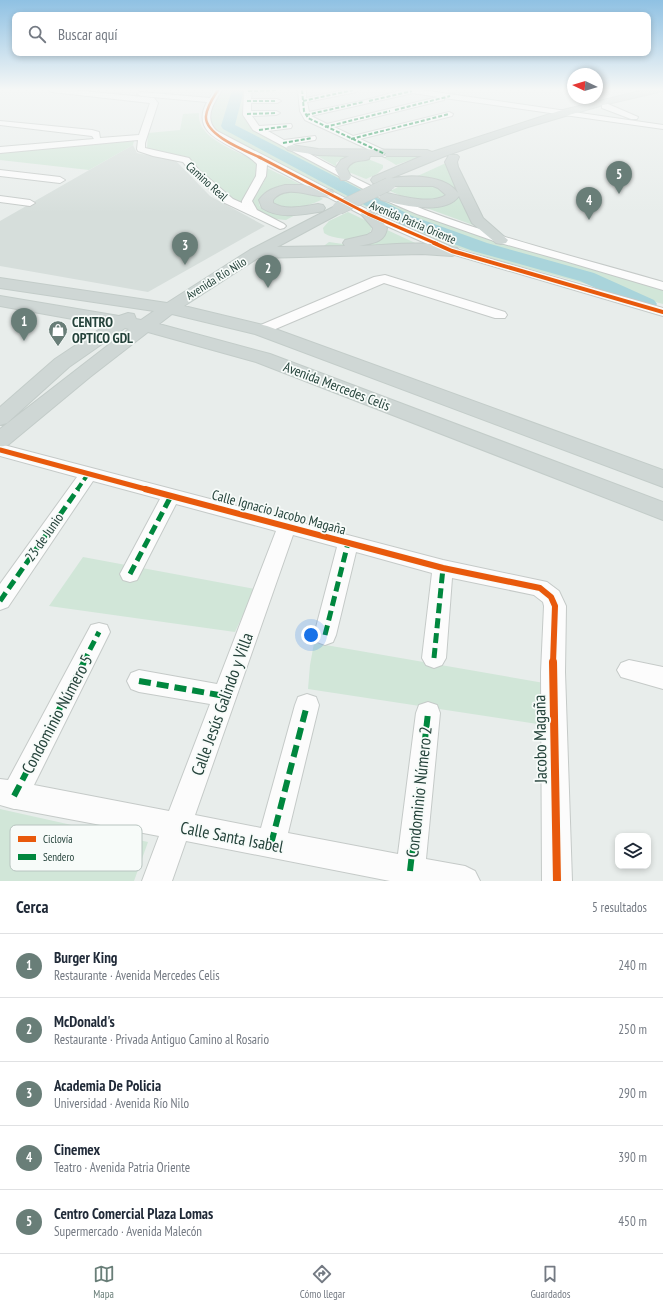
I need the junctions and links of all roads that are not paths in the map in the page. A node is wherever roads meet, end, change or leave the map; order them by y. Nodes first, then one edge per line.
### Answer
1 (75, 131) edge
2 (145, 131) edge
3 (211, 131) edge
4 (261, 131) edge
5 (334, 131) edge
6 (382, 131) edge
7 (512, 131) edge
8 (520, 131) edge
9 (143, 137) junction
10 (312, 138) dead end
11 (351, 139) junction
12 (98, 141) junction
13 (288, 146) junction
14 (0, 150) edge
15 (385, 154) junction
16 (449, 154) junction
17 (254, 155) junction
18 (0, 172) edge
19 (345, 177) junction
20 (60, 180) dead end
21 (386, 184) junction
22 (0, 199) edge
23 (30, 203) dead end
24 (328, 205) junction
25 (253, 213) junction
26 (368, 214) junction
27 (280, 226) junction
28 (501, 240) junction
29 (452, 251) junction
30 (245, 253) junction
31 (0, 283) edge
32 (663, 285) edge
33 (201, 287) junction
34 (0, 301) edge
35 (168, 308) junction
36 (663, 312) edge
37 (145, 315) junction
38 (500, 315) dead end
39 (209, 317) junction
40 (123, 322) junction
41 (261, 330) junction
42 (0, 418) edge
43 (0, 440) edge
44 (0, 450) edge
45 (88, 474) junction
46 (663, 479) edge
47 (171, 496) junction
48 (663, 511) edge
49 (287, 526) junction
50 (348, 543) junction
51 (443, 568) junction
52 (130, 574) dead end
53 (551, 597) joint
54 (0, 601) edge
55 (99, 632) dead end
56 (325, 635) dead end
57 (434, 658) dead end
58 (629, 670) dead end
59 (663, 678) edge
60 (139, 681) dead end
61 (225, 696) junction
62 (307, 704) dead end
63 (428, 713) dead end
64 (7, 794) edge
65 (177, 827) junction
66 (272, 844) junction
67 (410, 871) junction
68 (157, 881) edge
69 (465, 881) edge
70 (558, 881) edge

1 - 12 street
2 - 9 street
3 - 17 street, Avenida Patria Oriente
4 - 13 street, Avenida Patria Oriente
5 - 11 street
6 - 11 street
7 - 16 main road, Avenida Río Nilo
8 - 16 main road, Avenida Río Nilo
9 - 12 street
9 - 25 street, Camino Real
10 - 13 street
11 - 15 street
12 - 14 street
13 - 15 main road
13 - 19 street, Avenida Patria Oriente
15 - 16 main road
16 - 21 main road, Avenida Río Nilo
16 - 28 main road
17 - 24 street, Avenida Patria Oriente
17 - 25 street
18 - 20 street
19 - 21 street, Avenida Patria Oriente
19 - 21 main road
21 - 24 main road, Avenida Río Nilo, bridge
21 - 28 street, Avenida Patria Oriente
22 - 23 street
24 - 26 street, Avenida Patria Oriente
24 - 26 main road
24 - 27 main road, Avenida Río Nilo
24 - 30 main road, Avenida Río Nilo
25 - 27 street, Camino Real
26 - 29 street, Avenida Patria Oriente
27 - 30 main road, Avenida Río Nilo
28 - 32 street, Avenida Patria Oriente
29 - 30 main road
29 - 36 street, Avenida Patria Oriente
30 - 33 main road, Avenida Río Nilo
30 - 37 main road, Avenida Río Nilo
31 - 37 main road, Avenida Mercedes Celis
33 - 35 main road, Avenida Río Nilo
33 - 39 main road
34 - 40 main road, Avenida Mercedes Celis
35 - 37 main road, Avenida Río Nilo
35 - 39 main road, Avenida Mercedes Celis
37 - 40 main road, Avenida Mercedes Celis
37 - 43 main road, Avenida Río Nilo
37 - 48 main road, Avenida Mercedes Celis
38 - 41 street
39 - 41 main road, Avenida Mercedes Celis
40 - 42 main road
41 - 46 main road, Avenida Mercedes Celis
44 - 45 street, Calle Ignacio Jacobo Magaña
45 - 47 street, Calle Ignacio Jacobo Magaña
45 - 54 street, 23 de Junio
47 - 49 street, Calle Ignacio Jacobo Magaña
47 - 52 street
49 - 50 street, Calle Ignacio Jacobo Magaña
49 - 61 street, Calle Jesús Galindo y Villa
50 - 51 street, Calle Ignacio Jacobo Magaña
50 - 56 street
51 - 53 street, Calle Ignacio Jacobo Magaña
51 - 57 street
53 - 70 street, Jacobo Magaña
55 - 64 street, Condominio Número 5
58 - 59 street
60 - 61 street
61 - 65 street, Calle Jesús Galindo y Villa
62 - 66 street
63 - 67 street, Condominio Número 2
64 - 65 street, Calle Santa Isabel
65 - 66 street, Calle Santa Isabel
65 - 68 street, Calle Jesús Galindo y Villa
66 - 67 street, Calle Santa Isabel
67 - 69 street, Calle Santa Isabel

